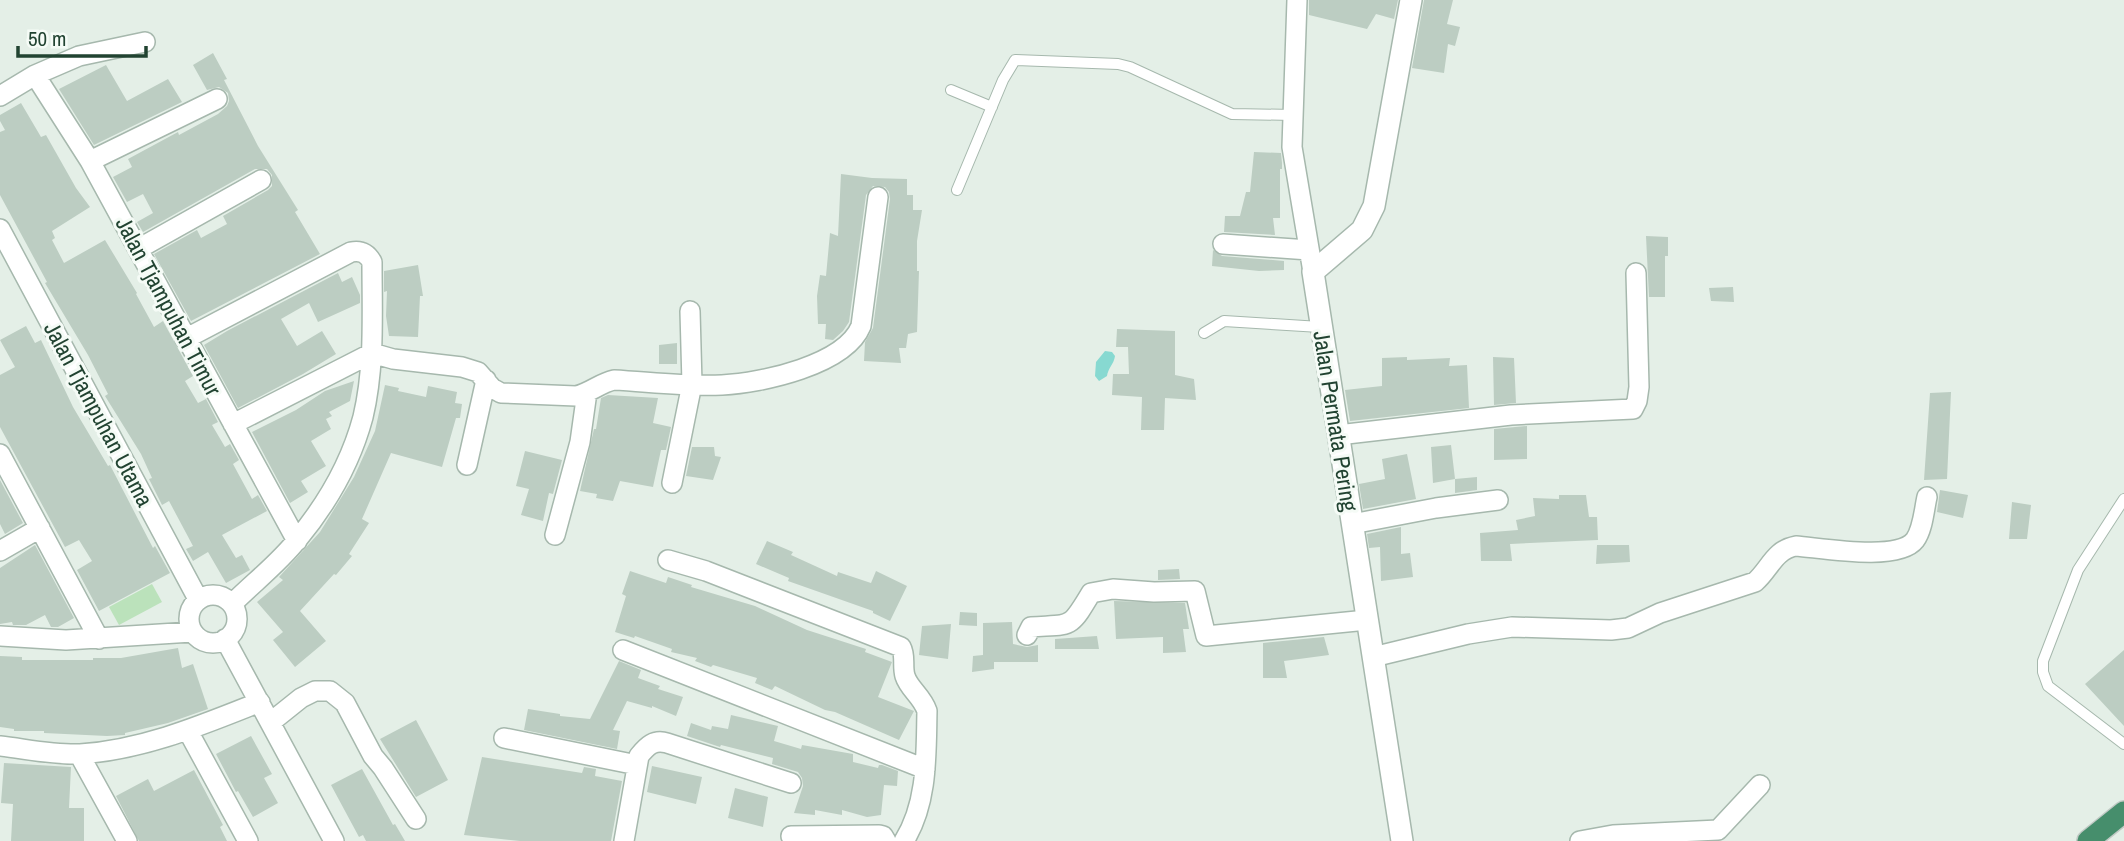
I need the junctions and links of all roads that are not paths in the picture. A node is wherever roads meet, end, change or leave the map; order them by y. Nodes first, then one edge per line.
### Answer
1 (1297, 0) edge
2 (1411, 0) edge
3 (145, 42) dead end
4 (35, 75) junction
5 (951, 90) dead end
6 (0, 96) edge
7 (217, 99) dead end
8 (992, 107) junction
9 (1293, 115) junction
10 (90, 161) junction
11 (261, 180) dead end
12 (957, 190) dead end
13 (878, 197) dead end
14 (0, 229) edge
15 (1223, 244) dead end
16 (138, 249) junction
17 (1309, 250) junction
18 (1313, 272) junction
19 (1636, 273) dead end
20 (690, 312) dead end
21 (1321, 327) junction
22 (1204, 332) dead end
23 (185, 339) junction
24 (372, 353) junction
25 (486, 380) junction
26 (692, 384) junction
27 (587, 392) junction
28 (233, 424) junction
29 (1338, 435) junction
30 (0, 454) edge
31 (467, 466) dead end
32 (672, 483) dead end
33 (1927, 497) dead end
34 (2124, 499) edge
35 (1498, 500) dead end
36 (1352, 524) junction
37 (40, 528) junction
38 (555, 535) dead end
39 (297, 541) junction
40 (0, 551) edge
41 (668, 560) dead end
42 (198, 599) junction
43 (232, 604) junction
44 (1367, 620) junction
45 (192, 632) junction
46 (1027, 635) dead end
47 (0, 636) edge
48 (99, 639) junction
49 (225, 639) junction
50 (623, 650) dead end
51 (1373, 657) junction
52 (260, 702) junction
53 (271, 722) junction
54 (188, 732) junction
55 (504, 738) dead end
56 (2124, 744) edge
57 (0, 746) edge
58 (79, 754) junction
59 (637, 765) junction
60 (925, 769) junction
61 (791, 783) dead end
62 (1760, 785) dead end
63 (2124, 812) edge
64 (416, 819) dead end
65 (791, 836) dead end
66 (127, 841) edge
67 (248, 841) edge
68 (334, 841) edge
69 (624, 841) edge
70 (886, 841) edge
71 (904, 841) edge
72 (1402, 841) edge
73 (1580, 841) edge
74 (2088, 841) edge

1 - 9 street, Jalan Permata Pering
2 - 18 street
3 - 4 street
4 - 6 street
4 - 10 street, Jalan Tjampuhan Timur
5 - 8 lane
7 - 10 street
8 - 9 lane
8 - 12 lane
9 - 17 street, Jalan Permata Pering
10 - 16 street, Jalan Tjampuhan Timur
11 - 16 street
13 - 26 street
14 - 42 street, Jalan Tjampuhan Utama
15 - 17 street
16 - 23 street, Jalan Tjampuhan Timur
17 - 18 street, Jalan Permata Pering
18 - 21 street, Jalan Permata Pering
19 - 29 street
20 - 26 street
21 - 22 lane
21 - 29 street, Jalan Permata Pering
23 - 24 street
23 - 28 street, Jalan Tjampuhan Timur
24 - 25 street
24 - 28 street
24 - 39 street
25 - 27 street
25 - 31 street
26 - 27 street
26 - 32 street
27 - 38 street
28 - 39 street, Jalan Tjampuhan Timur
29 - 36 street, Jalan Permata Pering
30 - 37 street
33 - 51 street
34 - 56 lane
35 - 36 street
36 - 44 street, Jalan Permata Pering
37 - 40 street
37 - 48 street
39 - 43 street
41 - 60 street
42 - 43 street
42 - 45 street
43 - 49 street
44 - 46 street
44 - 51 street, Jalan Permata Pering
45 - 48 street
45 - 49 street
47 - 48 street
49 - 52 street
50 - 60 street
51 - 72 street, Jalan Permata Pering
52 - 53 street
52 - 54 street
53 - 64 street
53 - 68 street
54 - 58 street
54 - 67 street
55 - 59 street
57 - 58 street
58 - 66 street
59 - 61 street
59 - 69 street
60 - 71 street
62 - 73 street
63 - 74 highway
65 - 70 street

